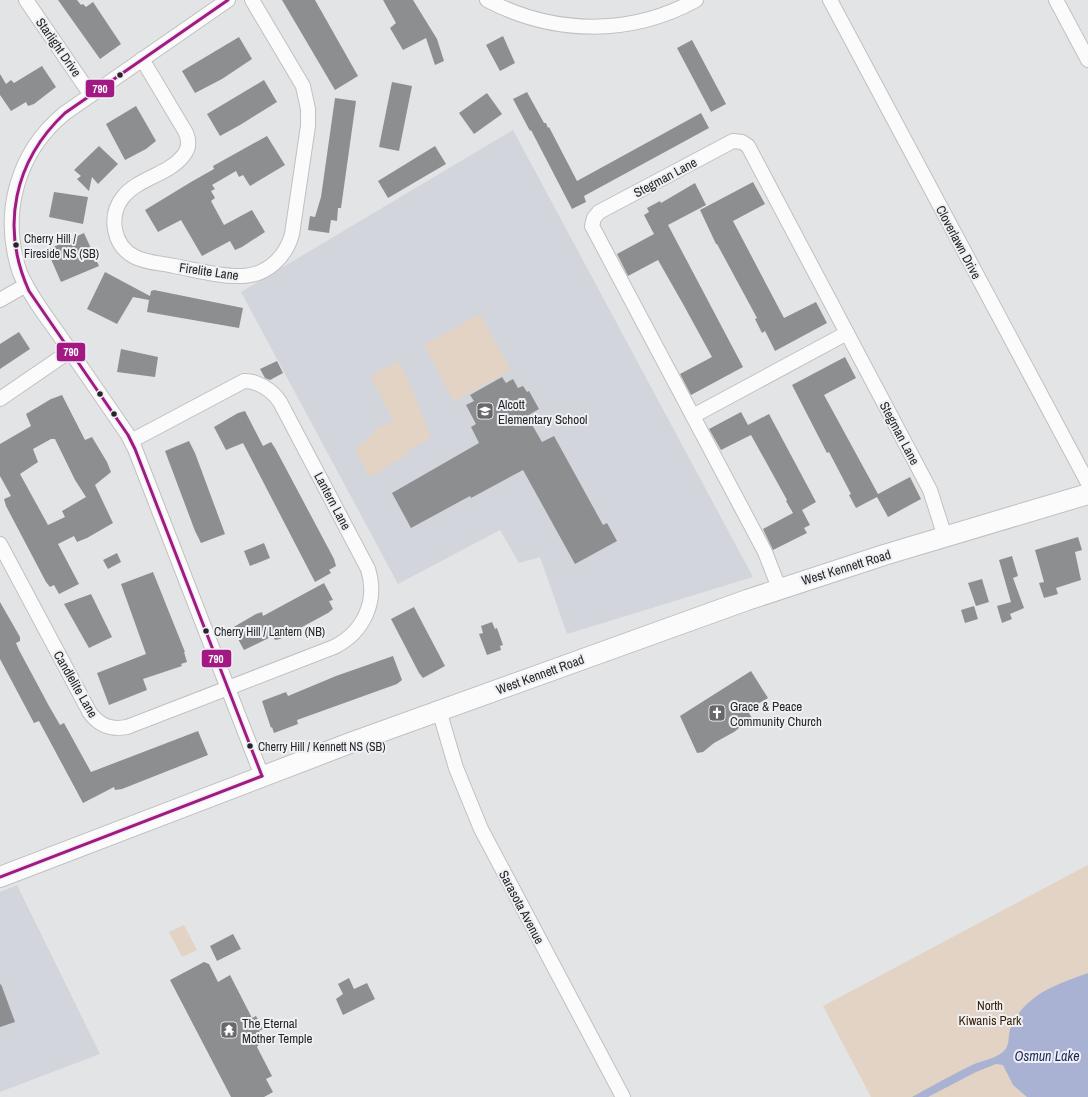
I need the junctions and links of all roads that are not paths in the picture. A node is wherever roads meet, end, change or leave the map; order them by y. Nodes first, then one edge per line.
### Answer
1 (26, 0) edge
2 (228, 0) edge
3 (252, 0) edge
4 (487, 0) edge
5 (696, 0) edge
6 (830, 0) edge
7 (1056, 0) edge
8 (142, 59) junction
9 (1088, 60) edge
10 (91, 94) junction
11 (26, 285) junction
12 (0, 300) edge
13 (847, 333) junction
14 (70, 350) junction
15 (0, 399) edge
16 (693, 416) junction
17 (131, 441) junction
18 (1088, 483) edge
19 (1088, 494) edge
20 (945, 537) junction
21 (0, 544) edge
22 (779, 588) junction
23 (227, 688) junction
24 (439, 710) junction
25 (262, 776) junction
26 (0, 877) edge
27 (623, 1097) edge

1 - 10 street, Starlight Drive
2 - 8 street
3 - 8 street, Firelite Lane
4 - 5 street
6 - 18 street, Cloverlawn Drive
7 - 9 street
8 - 10 street
10 - 11 street
11 - 12 street
11 - 14 street
13 - 16 street
13 - 16 street, Stegman Lane
13 - 20 street, Stegman Lane
14 - 15 street
14 - 17 street
16 - 22 street, Stegman Lane
17 - 23 street
17 - 23 street, Lantern Lane
19 - 20 street, West Kennett Road
20 - 22 street, West Kennett Road
21 - 23 street, Candlelite Lane
22 - 24 street, West Kennett Road
23 - 25 street
24 - 25 street, West Kennett Road
24 - 27 street, Sarasota Avenue
25 - 26 street, West Kennett Road

